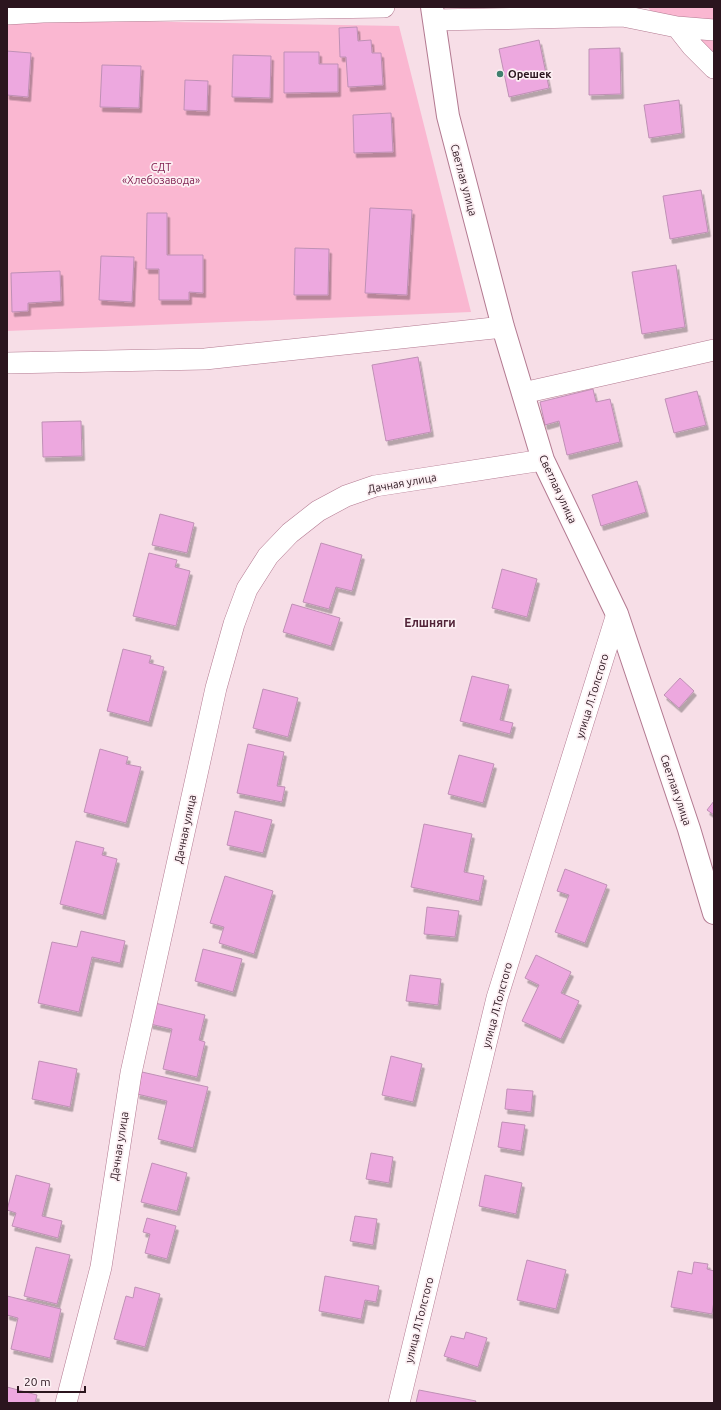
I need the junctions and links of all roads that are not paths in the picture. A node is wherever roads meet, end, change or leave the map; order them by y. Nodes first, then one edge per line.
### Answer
1 (384, 7) edge
2 (7, 14) edge
3 (433, 14) edge
4 (677, 27) junction
5 (714, 30) edge
6 (714, 68) edge
7 (503, 327) junction
8 (714, 350) edge
9 (7, 363) edge
10 (523, 393) junction
11 (543, 460) junction
12 (617, 614) junction
13 (714, 913) edge
14 (66, 1403) edge
15 (399, 1403) edge

1 - 2 street
3 - 4 street
3 - 7 street, Светлая улица
4 - 5 street
4 - 6 street
7 - 9 street
7 - 10 street, Светлая улица
8 - 10 street
10 - 11 street, Светлая улица
11 - 12 street, Светлая улица
11 - 14 street, Дачная улица
12 - 13 street, Светлая улица
12 - 15 street, улица Л.Толстого

